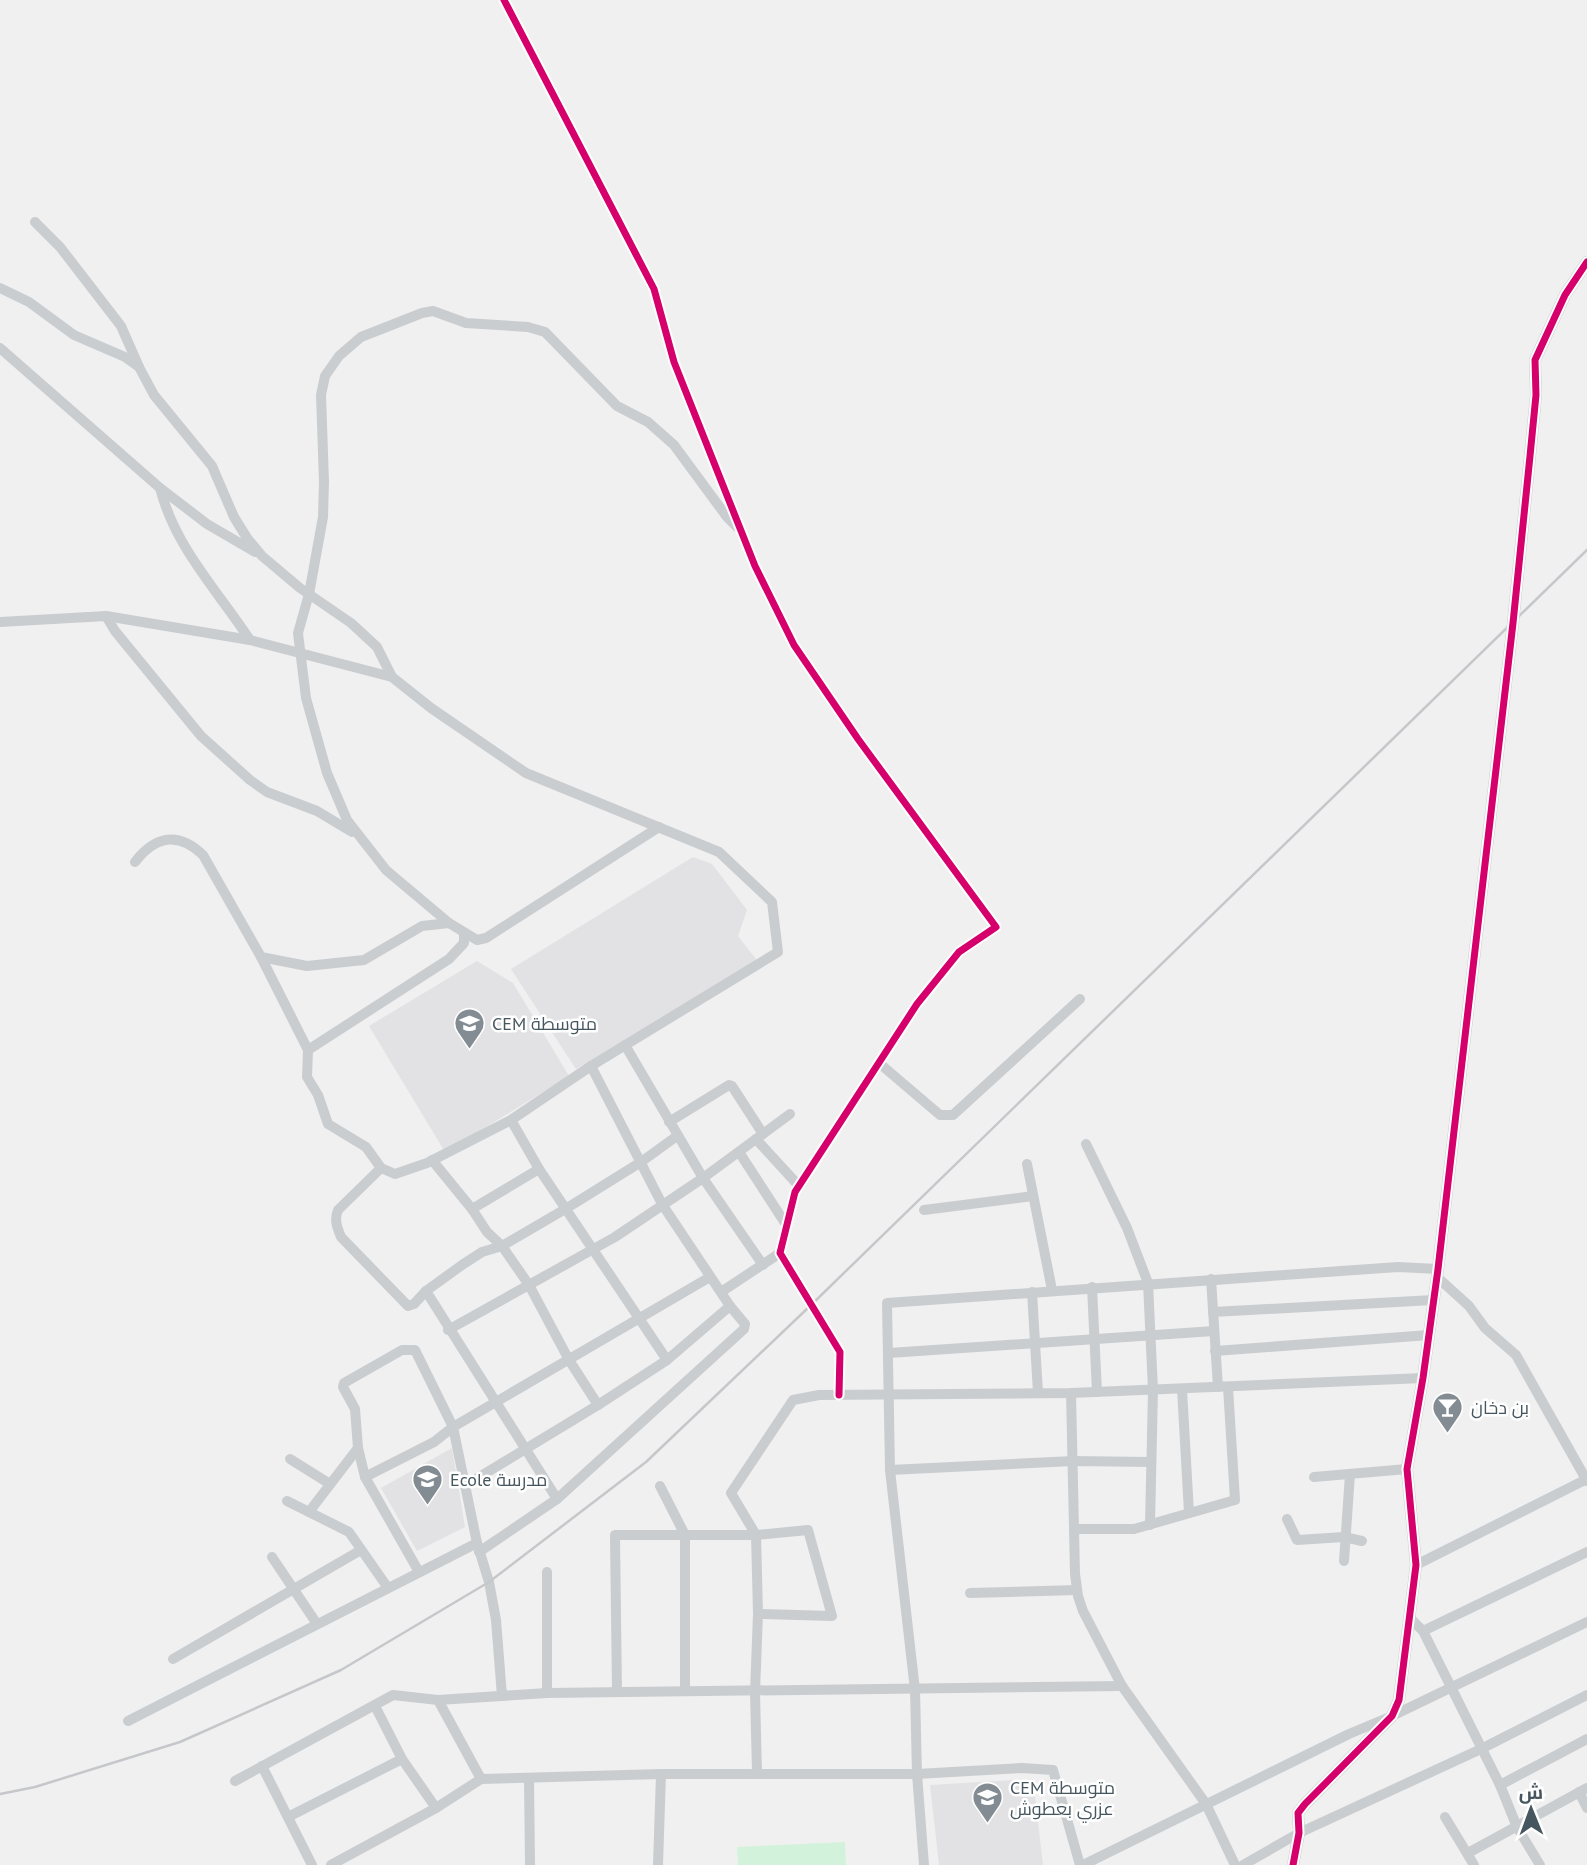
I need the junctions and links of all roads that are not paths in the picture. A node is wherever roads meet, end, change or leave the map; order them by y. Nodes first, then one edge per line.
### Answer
1 (504, 0) edge
2 (35, 222) dead end
3 (1587, 262) edge
4 (0, 288) edge
5 (0, 348) edge
6 (139, 367) junction
7 (160, 488) junction
8 (740, 529) junction
9 (262, 556) junction
10 (309, 594) junction
11 (107, 616) junction
12 (0, 622) edge
13 (250, 640) junction
14 (299, 652) junction
15 (392, 677) junction
16 (659, 827) junction
17 (358, 836) junction
18 (135, 862) dead end
19 (449, 923) junction
20 (464, 934) junction
21 (261, 957) junction
22 (1080, 999) dead end
23 (625, 1045) junction
24 (308, 1050) junction
25 (879, 1063) junction
26 (590, 1066) junction
27 (790, 1114) dead end
28 (510, 1120) junction
29 (669, 1122) junction
30 (677, 1136) junction
31 (760, 1137) junction
32 (1086, 1143) dead end
33 (739, 1152) junction
34 (432, 1160) junction
35 (641, 1162) junction
36 (1027, 1164) dead end
37 (381, 1168) junction
38 (539, 1168) junction
39 (703, 1178) junction
40 (799, 1186) junction
41 (1033, 1196) junction
42 (662, 1204) junction
43 (567, 1208) junction
44 (472, 1209) junction
45 (924, 1210) dead end
46 (787, 1226) junction
47 (502, 1246) junction
48 (594, 1248) junction
49 (780, 1253) junction
50 (763, 1265) junction
51 (1437, 1272) junction
52 (710, 1277) junction
53 (1211, 1279) junction
54 (1149, 1283) junction
55 (529, 1285) junction
56 (1092, 1287) junction
57 (1052, 1290) junction
58 (426, 1292) junction
59 (721, 1292) junction
60 (1032, 1292) junction
61 (1433, 1300) junction
62 (730, 1306) junction
63 (1213, 1312) junction
64 (640, 1318) junction
65 (448, 1330) junction
66 (1214, 1331) junction
67 (1151, 1335) junction
68 (1429, 1335) junction
69 (1094, 1339) junction
70 (1035, 1343) junction
71 (1215, 1351) junction
72 (889, 1353) junction
73 (569, 1360) junction
74 (667, 1360) junction
75 (1423, 1378) junction
76 (1223, 1387) junction
77 (1182, 1388) junction
78 (1153, 1390) junction
79 (1097, 1392) junction
80 (1038, 1393) junction
81 (1072, 1393) junction
82 (890, 1394) junction
83 (839, 1395) junction
84 (496, 1403) junction
85 (598, 1405) junction
86 (453, 1427) junction
87 (358, 1448) junction
88 (526, 1449) junction
89 (290, 1459) dead end
90 (1073, 1461) junction
91 (1151, 1462) junction
92 (1407, 1469) junction
93 (890, 1470) junction
94 (1350, 1474) junction
95 (365, 1477) junction
96 (1314, 1477) dead end
97 (1587, 1480) edge
98 (330, 1484) junction
99 (466, 1485) junction
100 (660, 1486) dead end
101 (557, 1499) junction
102 (287, 1501) dead end
103 (309, 1512) junction
104 (1189, 1513) junction
105 (1287, 1519) dead end
106 (1150, 1525) junction
107 (1074, 1529) junction
108 (685, 1535) junction
109 (756, 1535) junction
110 (1344, 1537) junction
111 (1362, 1541) dead end
112 (478, 1548) junction
113 (361, 1549) junction
114 (1587, 1552) edge
115 (272, 1557) dead end
116 (1344, 1561) dead end
117 (1416, 1565) junction
118 (419, 1572) junction
119 (547, 1573) dead end
120 (293, 1588) junction
121 (388, 1588) junction
122 (1077, 1590) junction
123 (971, 1592) dead end
124 (758, 1614) junction
125 (1409, 1617) junction
126 (1587, 1622) edge
127 (317, 1624) junction
128 (1423, 1630) junction
129 (173, 1658) dead end
130 (1122, 1686) junction
131 (1452, 1687) junction
132 (685, 1690) junction
133 (915, 1690) junction
134 (617, 1692) junction
135 (755, 1692) junction
136 (547, 1693) junction
137 (1587, 1695) edge
138 (502, 1696) junction
139 (438, 1700) junction
140 (374, 1706) junction
141 (1392, 1716) junction
142 (128, 1721) dead end
143 (1587, 1740) edge
144 (1481, 1749) junction
145 (402, 1759) junction
146 (262, 1766) junction
147 (757, 1773) junction
148 (660, 1774) junction
149 (917, 1774) junction
150 (481, 1779) junction
151 (528, 1779) junction
152 (235, 1781) dead end
153 (1500, 1785) junction
154 (1583, 1790) edge
155 (1206, 1804) junction
156 (436, 1808) junction
157 (1587, 1808) edge
158 (288, 1817) junction
159 (1445, 1817) dead end
160 (1517, 1827) junction
161 (1299, 1833) junction
162 (1468, 1853) junction
163 (312, 1865) edge
164 (331, 1865) edge
165 (530, 1865) edge
166 (658, 1865) edge
167 (924, 1865) edge
168 (1082, 1865) edge
169 (1235, 1865) edge
170 (1243, 1865) edge
171 (1293, 1865) edge
172 (1474, 1865) edge
173 (1539, 1865) edge

1 - 8 street
2 - 6 street
3 - 51 street
4 - 6 street
5 - 7 street
6 - 9 street
7 - 9 street
7 - 13 street
8 - 10 street
8 - 25 street
9 - 10 street
10 - 14 street
10 - 15 street
11 - 12 street
11 - 13 street
11 - 17 street
13 - 14 street
14 - 15 street
14 - 17 street
15 - 16 street
16 - 20 street
16 - 23 street
17 - 19 street
18 - 21 street
19 - 20 street
19 - 21 street
20 - 24 street
21 - 24 street
22 - 25 street
23 - 26 street
23 - 29 street
24 - 37 street
25 - 40 street
26 - 28 street
26 - 35 street
27 - 31 street
28 - 34 street
28 - 38 street
29 - 30 street
29 - 31 street
30 - 35 street
30 - 39 street
31 - 33 street
31 - 40 street
32 - 54 street
33 - 39 street
33 - 46 street
34 - 37 street
34 - 44 street
35 - 42 street
35 - 43 street
36 - 41 street
37 - 58 street
38 - 43 street
38 - 44 street
39 - 42 street
39 - 50 street
40 - 46 street
41 - 45 street
41 - 57 street
42 - 48 street
42 - 52 street
43 - 47 street
43 - 48 street
44 - 47 street
46 - 49 street
47 - 55 street
47 - 58 street
48 - 55 street
48 - 64 street
49 - 50 street
49 - 83 street
50 - 59 street
51 - 53 street
51 - 61 street
51 - 97 street
52 - 59 street
52 - 64 street
53 - 54 street
53 - 63 street
54 - 56 street
54 - 67 street
55 - 65 street
55 - 73 street
56 - 57 street
56 - 69 street
57 - 60 street
58 - 65 street
59 - 62 street
60 - 70 street
60 - 72 street
61 - 63 street
61 - 68 street
62 - 74 street
62 - 101 street
63 - 66 street
64 - 73 street
64 - 74 street
65 - 84 street
66 - 67 street
66 - 71 street
67 - 69 street
67 - 78 street
68 - 71 street
68 - 75 street
69 - 70 street
69 - 79 street
70 - 72 street
70 - 80 street
71 - 76 street
72 - 82 street
73 - 84 street
73 - 85 street
74 - 85 street
75 - 76 street
75 - 92 street
76 - 77 street
76 - 104 street
77 - 78 street
77 - 104 street
78 - 79 street
78 - 91 street
79 - 81 street
80 - 81 street
80 - 82 street
81 - 90 street
82 - 83 street
82 - 93 street
83 - 109 street
84 - 86 street
84 - 88 street
85 - 88 street
86 - 87 street
86 - 95 street
86 - 99 street
87 - 95 street
87 - 98 street
88 - 99 street
88 - 101 street
89 - 98 street
90 - 91 street
90 - 93 street
90 - 107 street
91 - 106 street
92 - 94 street
92 - 117 street
93 - 133 street
94 - 96 street
94 - 110 street
95 - 118 street
97 - 117 street
98 - 103 street
99 - 112 street
100 - 108 street
101 - 112 street
102 - 103 street
103 - 113 street
104 - 106 street
105 - 110 street
106 - 107 street
107 - 122 street
108 - 109 street
108 - 132 street
108 - 134 street
109 - 124 street
109 - 124 street
110 - 111 street
110 - 116 street
112 - 118 street
112 - 138 street
113 - 120 street
113 - 121 street
114 - 128 street
115 - 120 street
117 - 125 street
118 - 121 street
119 - 136 street
120 - 127 street
120 - 129 street
121 - 127 street
122 - 123 street
122 - 130 street
124 - 135 street
125 - 128 street
125 - 141 street
126 - 131 street
127 - 142 street
128 - 131 street
130 - 133 street
130 - 155 street
131 - 141 street
131 - 144 street
132 - 134 street
132 - 135 street
133 - 135 street
133 - 149 street
134 - 136 street
135 - 147 street
136 - 138 street
137 - 144 street
138 - 139 street
139 - 140 street
139 - 150 street
140 - 145 street
140 - 146 street
141 - 155 street
141 - 161 street
143 - 153 street
144 - 153 street
144 - 161 street
145 - 156 street
145 - 158 street
146 - 152 street
146 - 158 street
147 - 148 street
147 - 149 street
148 - 151 street
148 - 166 street
149 - 167 street
149 - 168 street
150 - 151 street
150 - 156 street
151 - 165 street
153 - 160 street
154 - 157 street
154 - 160 street
155 - 168 street
155 - 169 street
156 - 164 street
158 - 163 street
159 - 162 street
160 - 162 street
160 - 173 street
161 - 170 street
161 - 171 street
162 - 172 street

